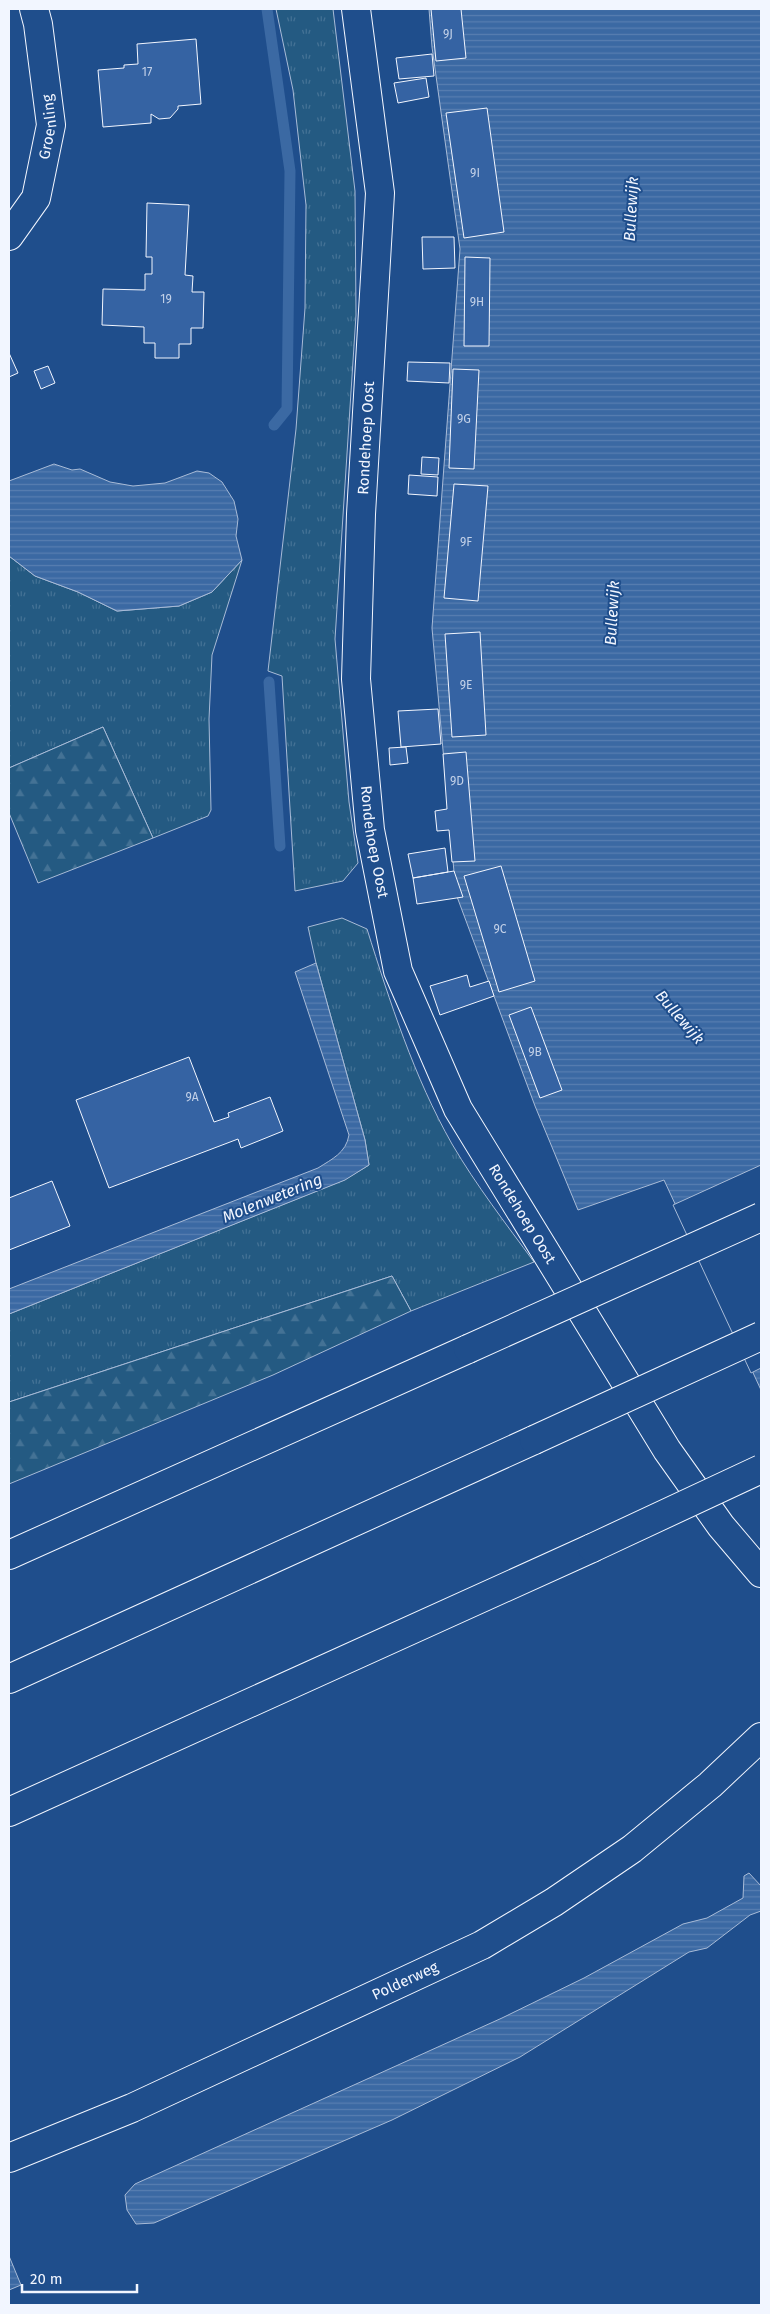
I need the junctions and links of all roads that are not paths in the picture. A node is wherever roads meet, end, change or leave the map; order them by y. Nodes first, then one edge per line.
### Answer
1 (34, 9) edge
2 (356, 9) edge
3 (9, 236) edge
4 (761, 1216) edge
5 (761, 1336) edge
6 (761, 1469) edge
7 (9, 1556) edge
8 (761, 1573) edge
9 (9, 1680) edge
10 (761, 1737) edge
11 (9, 1812) edge
12 (9, 2158) edge

1 - 3 main road, Groenling
2 - 8 main road, Rondehoep Oost
4 - 7 main road, bridge
5 - 9 main road, bridge
6 - 11 main road, bridge
10 - 12 main road, Polderweg

